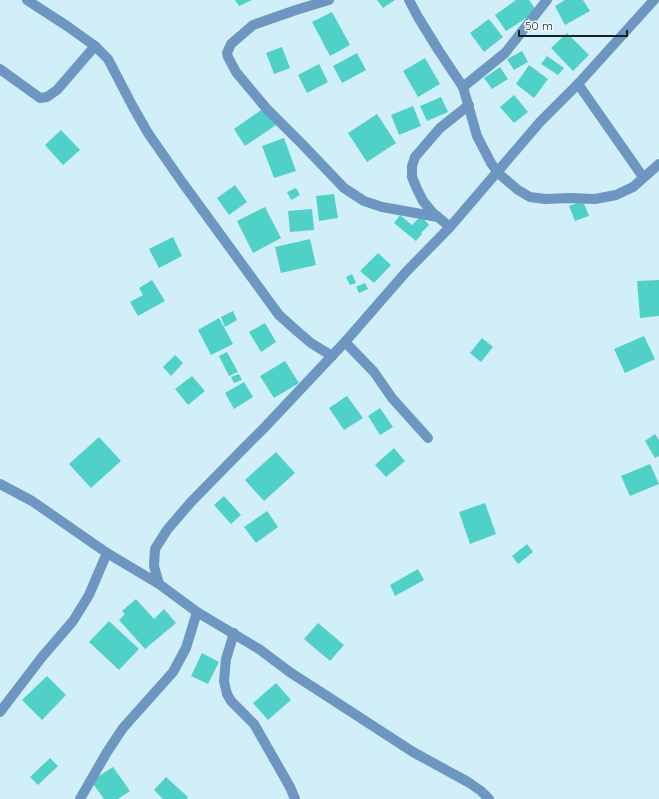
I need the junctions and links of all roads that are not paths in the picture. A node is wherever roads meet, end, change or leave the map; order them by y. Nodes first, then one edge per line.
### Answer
1 (27, 0) edge
2 (329, 0) edge
3 (409, 0) edge
4 (547, 0) edge
5 (654, 0) edge
6 (95, 46) junction
7 (0, 69) edge
8 (578, 84) junction
9 (463, 86) junction
10 (469, 106) junction
11 (659, 164) edge
12 (498, 172) junction
13 (644, 178) junction
14 (438, 217) junction
15 (450, 227) junction
16 (345, 342) junction
17 (332, 356) junction
18 (428, 438) dead end
19 (0, 484) edge
20 (107, 552) junction
21 (159, 584) junction
22 (197, 612) junction
23 (234, 633) junction
24 (0, 712) edge
25 (80, 799) edge
26 (295, 799) edge
27 (489, 799) edge

1 - 6 street
2 - 14 street
3 - 9 street
4 - 9 street
5 - 8 street
6 - 7 street
6 - 17 street
8 - 12 street
8 - 13 street
9 - 10 street
10 - 12 street
10 - 14 street
11 - 13 street
12 - 13 street
12 - 15 street
14 - 15 street
15 - 16 street
16 - 17 street
16 - 18 street
17 - 21 street
19 - 20 street
20 - 21 street
20 - 24 street
21 - 22 street
22 - 23 street
22 - 25 street
23 - 26 street
23 - 27 street

